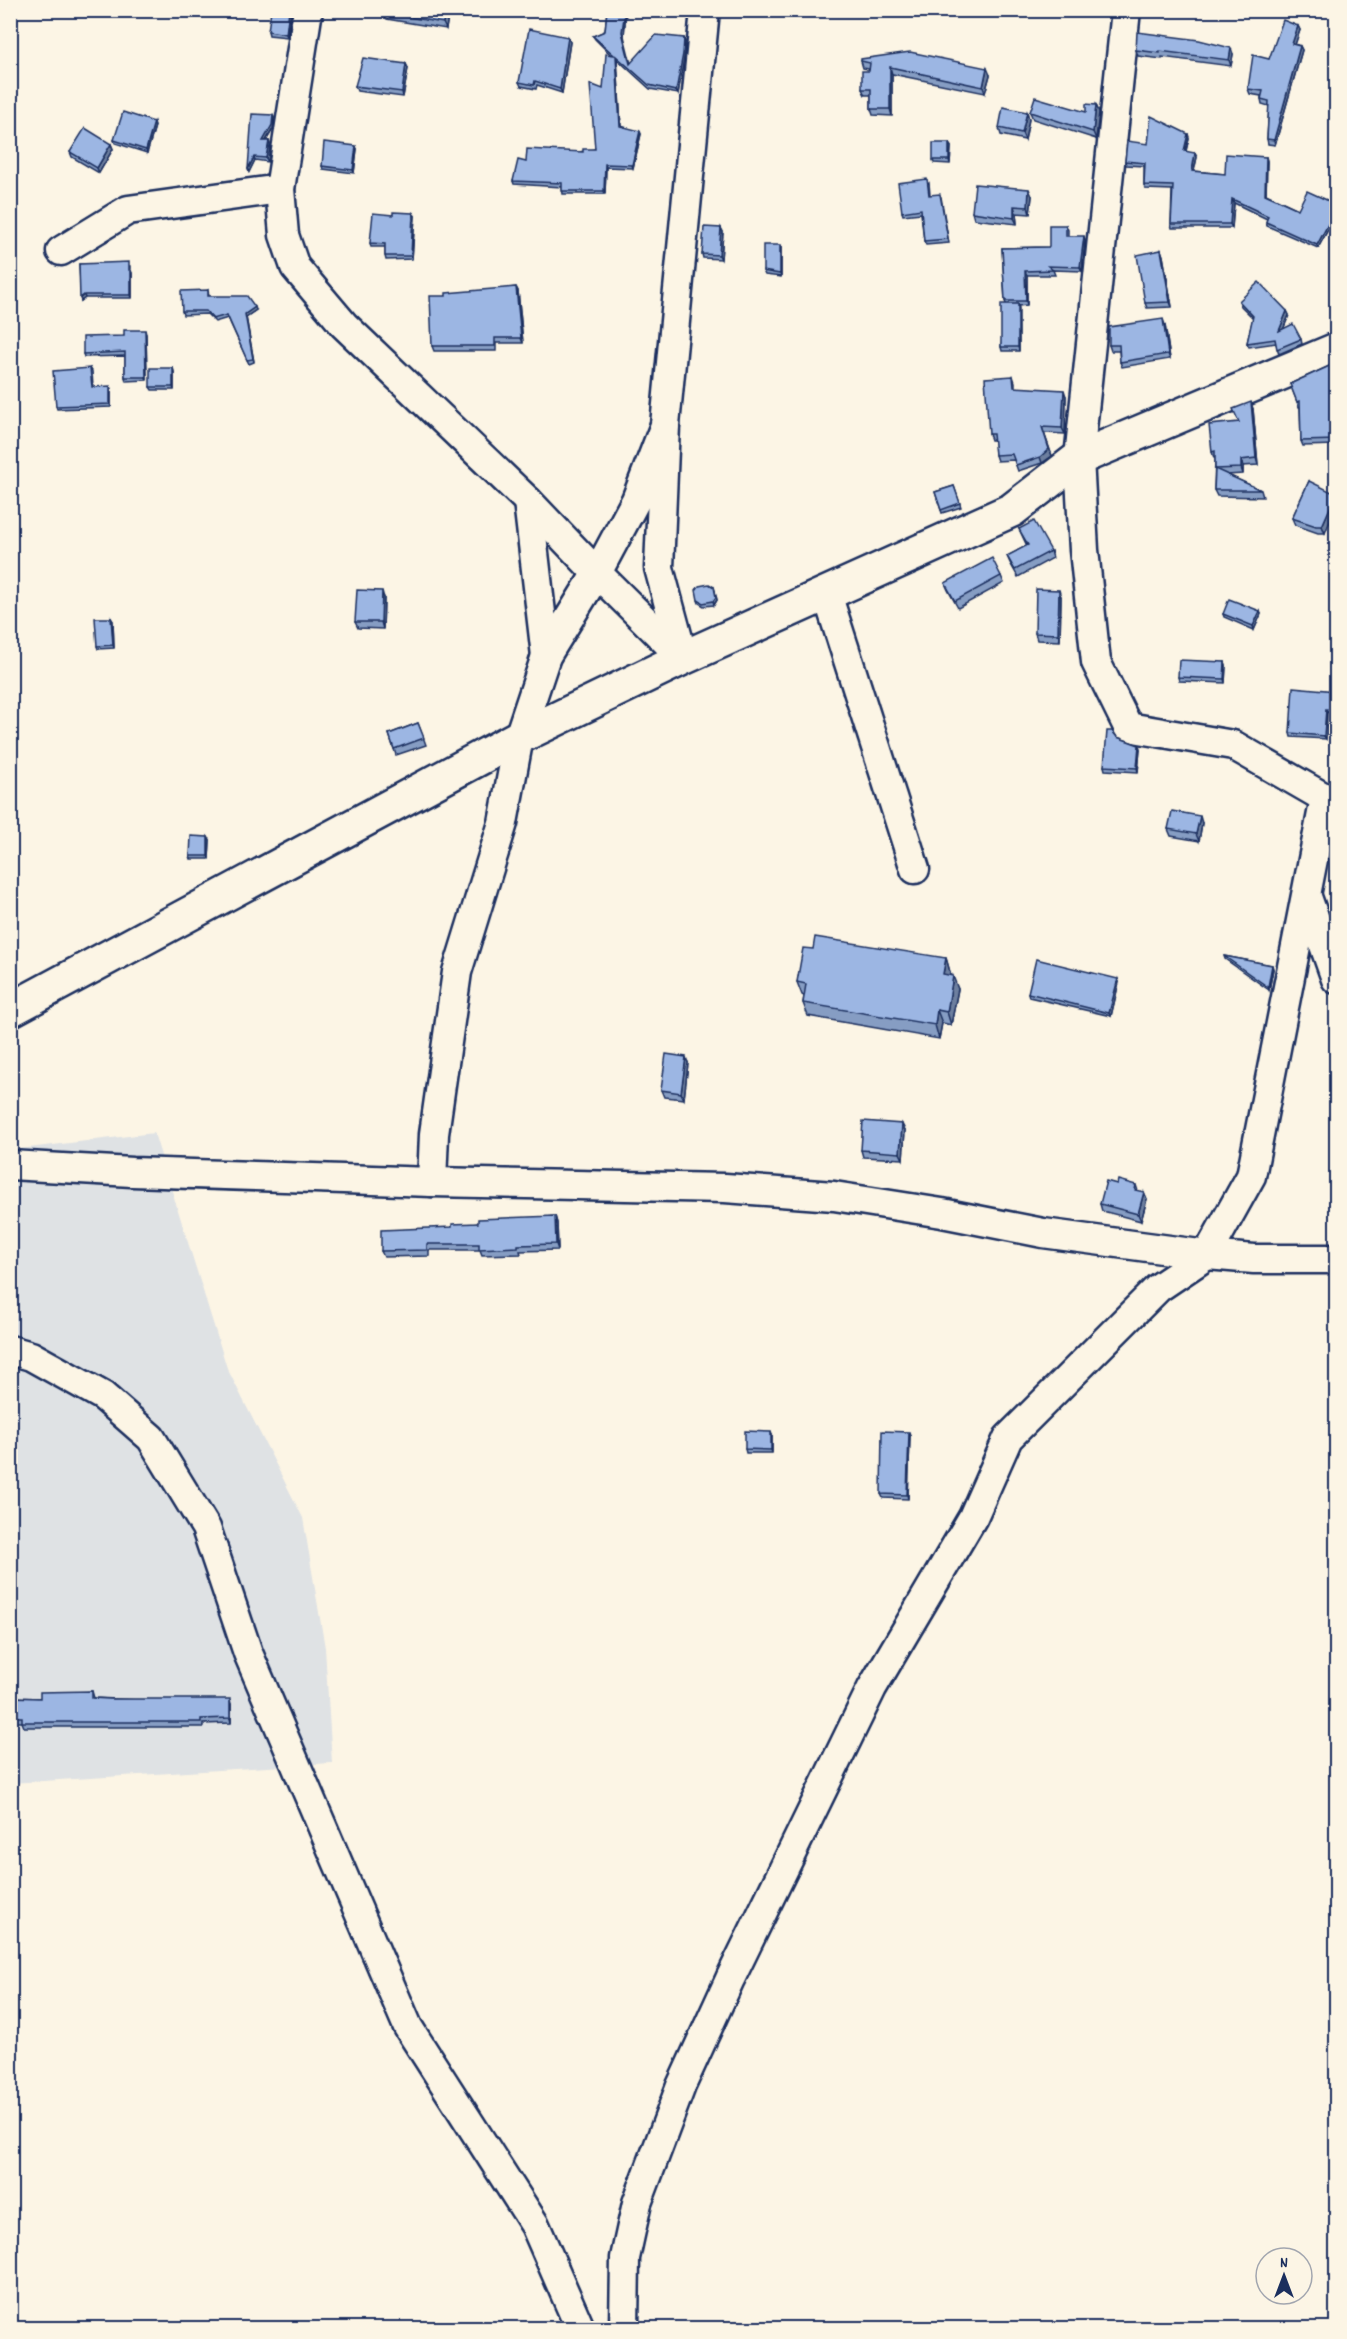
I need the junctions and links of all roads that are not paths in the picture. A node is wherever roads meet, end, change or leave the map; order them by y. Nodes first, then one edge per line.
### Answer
1 (308, 10) edge
2 (705, 10) edge
3 (1126, 10) edge
4 (280, 189) junction
5 (61, 251) dead end
6 (1336, 350) edge
7 (665, 425) junction
8 (1079, 458) junction
9 (528, 501) junction
10 (597, 573) junction
11 (826, 594) junction
12 (546, 656) junction
13 (683, 658) junction
14 (519, 737) junction
15 (915, 869) dead end
16 (1307, 895) junction
17 (1336, 979) edge
18 (10, 1010) edge
19 (10, 1166) edge
20 (432, 1182) junction
21 (1207, 1255) junction
22 (1336, 1259) edge
23 (10, 1350) edge
24 (580, 2328) edge
25 (624, 2328) edge

1 - 4 street
2 - 7 street
3 - 8 street
4 - 5 street
4 - 9 street
6 - 8 main road
7 - 10 street
7 - 13 street
8 - 11 main road
8 - 16 street
9 - 10 street
9 - 12 street
10 - 12 street
10 - 13 street
11 - 13 main road
11 - 15 street
12 - 14 street
13 - 14 main road
14 - 18 main road
14 - 20 street
16 - 17 street
16 - 21 street
19 - 20 street
20 - 21 street
21 - 22 street
21 - 25 street
23 - 24 street

